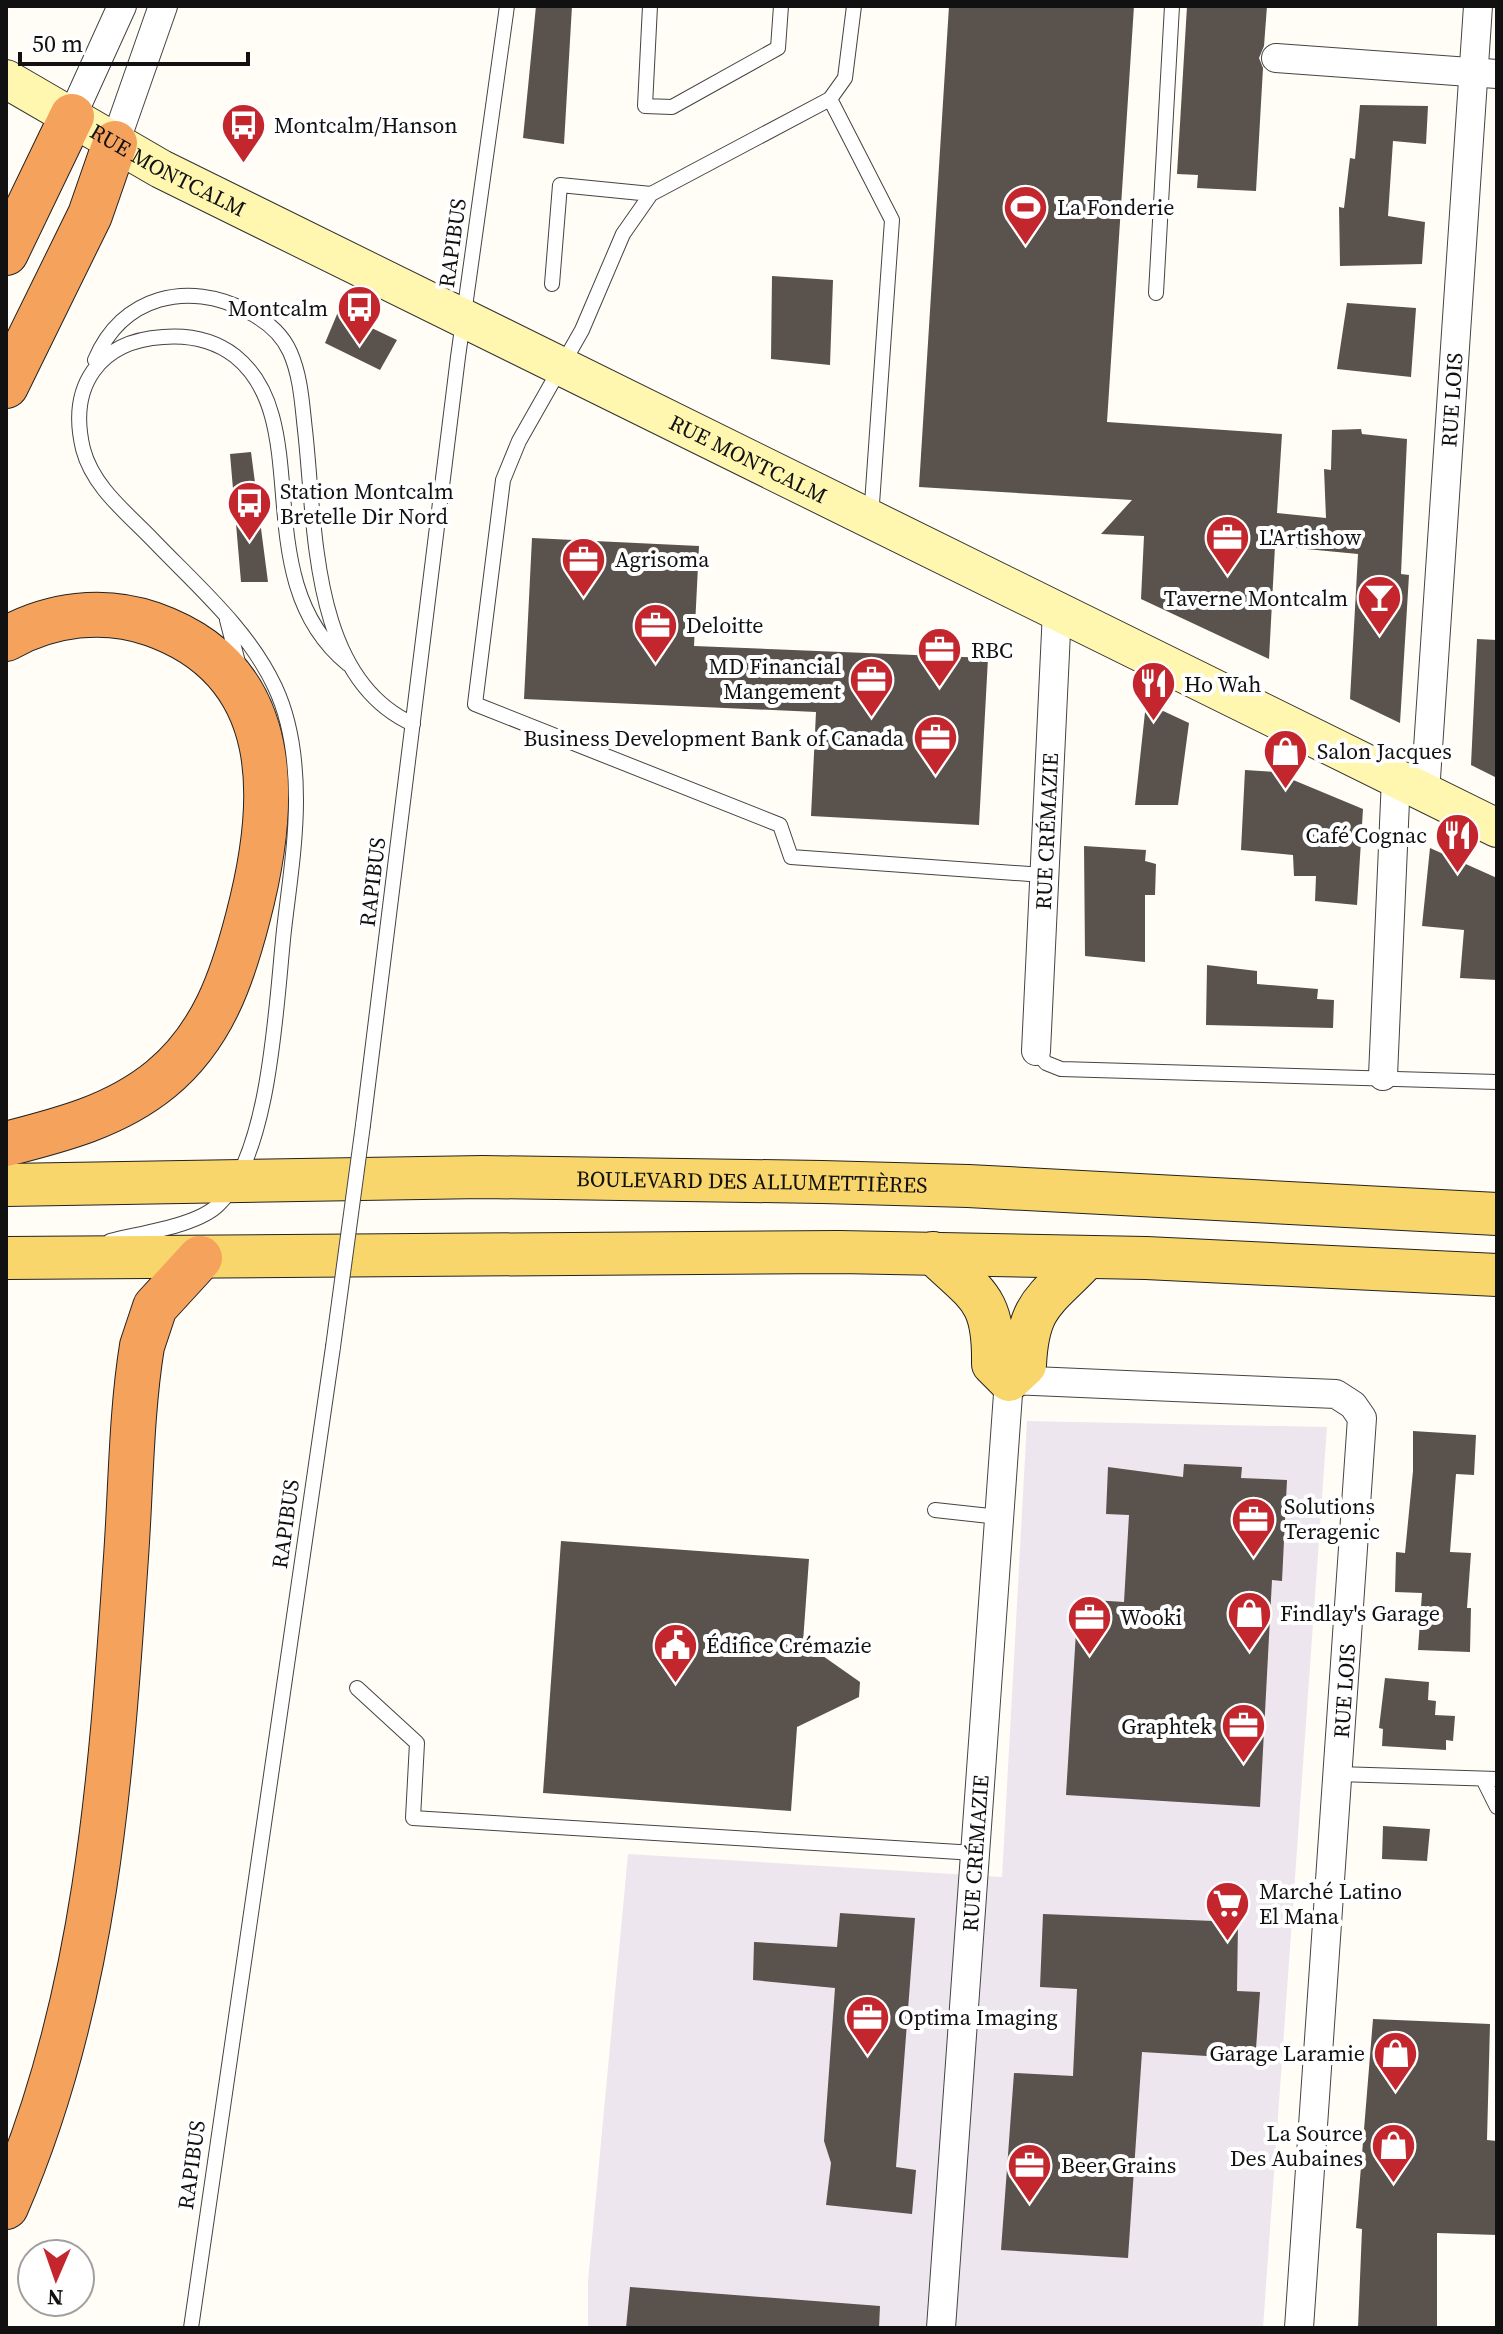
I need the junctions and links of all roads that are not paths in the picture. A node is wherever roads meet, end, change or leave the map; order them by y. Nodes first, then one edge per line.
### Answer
1 (122, 6) edge
2 (163, 6) edge
3 (507, 6) edge
4 (650, 6) edge
5 (781, 6) edge
6 (854, 6) edge
7 (1172, 6) edge
8 (1478, 6) edge
9 (1276, 58) dead end
10 (1485, 74) edge
11 (6, 79) edge
12 (830, 99) junction
13 (72, 116) junction
14 (115, 143) junction
15 (651, 194) junction
16 (7, 244) edge
17 (552, 284) dead end
18 (1156, 293) dead end
19 (464, 316) junction
20 (562, 366) junction
21 (90, 376) junction
22 (6, 386) edge
23 (871, 518) junction
24 (1057, 611) junction
25 (226, 616) junction
26 (6, 639) edge
27 (348, 664) junction
28 (249, 706) junction
29 (413, 724) junction
30 (1410, 786) junction
31 (1497, 828) edge
32 (1043, 875) junction
33 (1036, 1051) joint
34 (1383, 1076) junction
35 (1497, 1082) edge
36 (6, 1144) edge
37 (233, 1182) junction
38 (6, 1185) edge
39 (1497, 1214) edge
40 (933, 1253) junction
41 (1087, 1257) junction
42 (6, 1258) edge
43 (200, 1258) junction
44 (48, 1259) junction
45 (1497, 1275) edge
46 (1009, 1380) junction
47 (935, 1510) dead end
48 (999, 1517) junction
49 (357, 1688) dead end
50 (1338, 1774) junction
51 (1490, 1779) edge
52 (1497, 1807) edge
53 (975, 1853) junction
54 (6, 2207) edge
55 (191, 2328) edge
56 (941, 2328) edge
57 (1299, 2328) edge

1 - 13 street
2 - 14 street
3 - 19 lane, RAPIBUS
4 - 5 lane
6 - 12 lane
7 - 18 lane
8 - 10 street, RUE LOIS
9 - 10 street
10 - 30 street, RUE LOIS
11 - 13 main road, RUE MONTCALM
12 - 15 lane
12 - 23 lane
13 - 14 main road, RUE MONTCALM
13 - 16 highway
14 - 19 main road, RUE MONTCALM
14 - 22 highway
15 - 17 lane
15 - 20 lane
19 - 20 main road, RUE MONTCALM
19 - 29 lane, RAPIBUS
20 - 23 main road, RUE MONTCALM
20 - 32 lane
21 - 25 lane
21 - 27 lane
21 - 27 lane
23 - 24 main road, RUE MONTCALM
24 - 30 main road, RUE MONTCALM
24 - 32 street, RUE CRÉMAZIE
25 - 28 lane
25 - 37 lane
26 - 28 highway
27 - 29 lane
28 - 36 highway
29 - 55 lane, RAPIBUS, bridge
30 - 31 main road, RUE MONTCALM
30 - 34 street, RUE LOIS
32 - 33 street, RUE CRÉMAZIE
33 - 34 lane
34 - 35 lane
37 - 38 main road, BOULEVARD DES ALLUMETTIÈRES
37 - 39 main road, BOULEVARD DES ALLUMETTIÈRES
37 - 44 lane
40 - 41 main road
40 - 43 main road
40 - 46 main road
41 - 45 main road
41 - 46 main road
42 - 44 main road
43 - 44 main road
43 - 54 highway
46 - 48 street, RUE CRÉMAZIE
46 - 50 street, RUE LOIS
47 - 48 lane
48 - 53 street, RUE CRÉMAZIE
49 - 53 lane
50 - 51 lane
50 - 57 street, RUE LOIS
51 - 52 lane
53 - 56 street, RUE CRÉMAZIE

